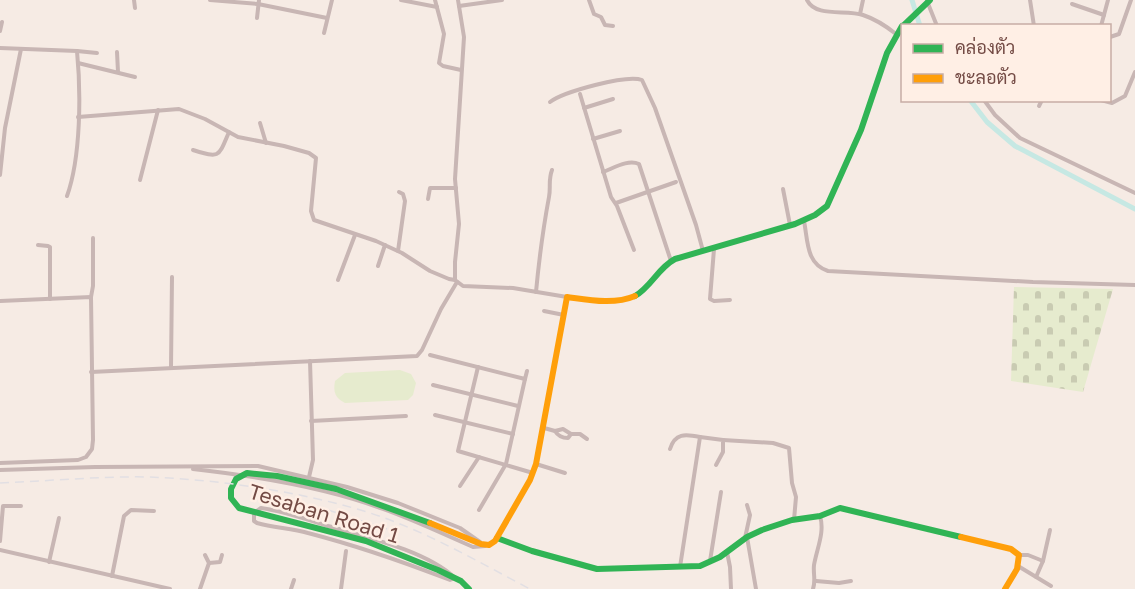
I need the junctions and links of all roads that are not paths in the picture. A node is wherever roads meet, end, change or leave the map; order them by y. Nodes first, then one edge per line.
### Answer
1 (134, 0) edge
2 (210, 0) edge
3 (332, 0) edge
4 (401, 0) edge
5 (435, 0) edge
6 (458, 0) edge
7 (502, 0) edge
8 (589, 0) edge
9 (807, 0) edge
10 (863, 0) edge
11 (1030, 0) edge
12 (1108, 0) edge
13 (1131, 0) edge
14 (258, 2) edge
15 (927, 2) edge
16 (1072, 4) dead end
17 (459, 6) junction
18 (437, 7) junction
19 (135, 8) dead end
20 (860, 14) junction
21 (1104, 15) junction
22 (257, 18) dead end
23 (327, 18) junction
24 (2, 22) dead end
25 (904, 24) edge
26 (936, 24) edge
27 (1034, 24) edge
28 (1102, 24) edge
29 (613, 26) dead end
30 (901, 28) edge
31 (0, 31) edge
32 (324, 33) dead end
33 (896, 34) junction
34 (1111, 38) edge
35 (0, 48) edge
36 (21, 49) junction
37 (77, 51) junction
38 (117, 52) dead end
39 (96, 53) dead end
40 (78, 63) junction
41 (461, 70) junction
42 (118, 72) junction
43 (1135, 72) edge
44 (135, 77) dead end
45 (580, 94) dead end
46 (613, 99) dead end
47 (550, 102) dead end
48 (985, 102) edge
49 (1041, 102) edge
50 (1108, 102) edge
51 (1039, 106) dead end
52 (584, 108) junction
53 (158, 110) junction
54 (78, 117) junction
55 (260, 123) dead end
56 (620, 131) dead end
57 (229, 132) junction
58 (593, 139) junction
59 (266, 143) junction
60 (194, 150) dead end
61 (552, 170) dead end
62 (603, 172) junction
63 (0, 176) edge
64 (140, 180) dead end
65 (676, 182) dead end
66 (456, 188) junction
67 (783, 189) dead end
68 (399, 192) dead end
69 (650, 193) junction
70 (1135, 193) edge
71 (67, 196) dead end
72 (429, 199) dead end
73 (616, 203) junction
74 (804, 221) junction
75 (790, 225) junction
76 (356, 235) junction
77 (93, 238) dead end
78 (38, 245) dead end
79 (385, 245) junction
80 (714, 249) junction
81 (634, 250) dead end
82 (398, 251) junction
83 (704, 252) junction
84 (672, 261) junction
85 (378, 266) dead end
86 (171, 277) dead end
87 (338, 280) dead end
88 (456, 280) junction
89 (1135, 285) edge
90 (536, 292) junction
91 (91, 297) junction
92 (567, 297) junction
93 (50, 299) junction
94 (730, 300) dead end
95 (0, 301) edge
96 (544, 311) dead end
97 (565, 315) junction
98 (430, 355) dead end
99 (310, 361) junction
100 (171, 367) junction
101 (478, 367) junction
102 (527, 371) dead end
103 (91, 372) junction
104 (525, 378) junction
105 (433, 385) dead end
106 (471, 396) junction
107 (518, 406) junction
108 (435, 415) dead end
109 (406, 416) dead end
110 (311, 421) junction
111 (464, 422) junction
112 (544, 428) junction
113 (555, 431) junction
114 (513, 434) junction
115 (571, 434) junction
116 (700, 437) junction
117 (587, 439) dead end
118 (723, 440) junction
119 (670, 449) dead end
120 (479, 458) junction
121 (0, 463) edge
122 (507, 464) junction
123 (536, 464) junction
124 (716, 465) dead end
125 (177, 467) junction
126 (0, 470) edge
127 (534, 473) junction
128 (565, 473) dead end
129 (309, 477) junction
130 (460, 486) dead end
131 (721, 492) dead end
132 (747, 504) dead end
133 (21, 506) dead end
134 (479, 510) dead end
135 (154, 511) dead end
136 (820, 516) junction
137 (59, 518) dead end
138 (794, 520) junction
139 (1050, 530) dead end
140 (497, 538) junction
141 (746, 538) junction
142 (0, 541) edge
143 (485, 546) junction
144 (0, 550) edge
145 (346, 551) dead end
146 (726, 552) junction
147 (205, 555) dead end
148 (222, 555) dead end
149 (1019, 555) junction
150 (710, 561) junction
151 (1043, 561) junction
152 (49, 562) junction
153 (209, 563) junction
154 (1018, 566) junction
155 (680, 568) junction
156 (112, 576) junction
157 (1035, 577) junction
158 (455, 578) junction
159 (294, 580) dead end
160 (816, 580) junction
161 (851, 581) dead end
162 (1051, 586) dead end
163 (170, 589) edge
164 (200, 589) edge
165 (291, 589) edge
166 (341, 589) edge
167 (469, 589) edge
168 (731, 589) edge
169 (756, 589) edge
170 (813, 589) edge
171 (1005, 589) edge

1 - 19 street
2 - 14 street
3 - 23 street
4 - 18 street
5 - 18 street
6 - 17 street
7 - 17 street
8 - 29 street
9 - 20 street
10 - 20 street
11 - 27 street
12 - 21 street
13 - 34 street
14 - 22 street
14 - 23 street
15 - 25 street
15 - 26 street
16 - 21 street
17 - 41 street
18 - 41 street
20 - 33 street
21 - 28 street
23 - 32 street
24 - 31 street
30 - 33 street
33 - 74 street
35 - 36 street
36 - 37 street
36 - 63 street
37 - 39 street
37 - 40 street
38 - 42 street
40 - 42 street
40 - 54 street
41 - 66 street
42 - 44 street
43 - 50 street
45 - 52 street
46 - 52 street
47 - 83 street
48 - 70 street
49 - 51 street
52 - 58 street
53 - 54 street
53 - 57 street
53 - 64 street
54 - 71 street
55 - 59 street
56 - 58 street
57 - 59 street
57 - 60 street
58 - 62 street
59 - 76 street
61 - 90 street
62 - 69 street
62 - 73 street
65 - 69 street
66 - 72 street
66 - 88 street
67 - 75 street
68 - 82 street
69 - 73 street
69 - 84 street
73 - 81 street
74 - 75 street
74 - 89 street
75 - 80 street
76 - 79 street
76 - 87 street
77 - 91 street
78 - 93 street
79 - 82 street
79 - 85 street
80 - 83 street
80 - 94 street
82 - 88 street
83 - 84 street
84 - 92 street
86 - 100 street
88 - 90 street
88 - 99 street
90 - 92 street
91 - 93 street
91 - 103 street
92 - 97 street
93 - 95 street
96 - 97 street
97 - 112 street
98 - 101 street
99 - 100 street
99 - 110 street
100 - 103 street
101 - 104 street
101 - 106 street
102 - 104 street
103 - 121 street
104 - 107 street
105 - 106 street
106 - 107 street
106 - 111 street
107 - 114 street
108 - 111 street
109 - 110 street
110 - 129 street
111 - 114 street
111 - 120 street
112 - 113 street
112 - 123 street
113 - 115 street
113 - 115 street
114 - 122 street
115 - 117 street
116 - 118 street
116 - 119 street
116 - 155 street
118 - 124 street
118 - 138 street
120 - 122 street
120 - 130 street
122 - 127 street
122 - 134 street
123 - 127 street
123 - 128 street
125 - 126 street
125 - 129 street
125 - 143 street
127 - 140 street
129 - 143 street
131 - 150 street
132 - 141 street
133 - 142 street
135 - 156 street
136 - 138 street
136 - 149 street
136 - 160 street
137 - 152 street
138 - 141 street
139 - 151 street
140 - 143 street
140 - 155 street
141 - 146 street
141 - 169 street
143 - 158 street, Tesaban Road 1
144 - 152 street
145 - 166 street
146 - 150 street
146 - 168 street
147 - 153 street
148 - 153 street
149 - 151 street
149 - 154 street
150 - 155 street
151 - 157 street
152 - 156 street
153 - 164 street
154 - 157 street
154 - 171 street
156 - 163 street
157 - 162 street
158 - 158 street
158 - 167 street, Tesaban Road 1
159 - 165 street
160 - 161 street
160 - 170 street

